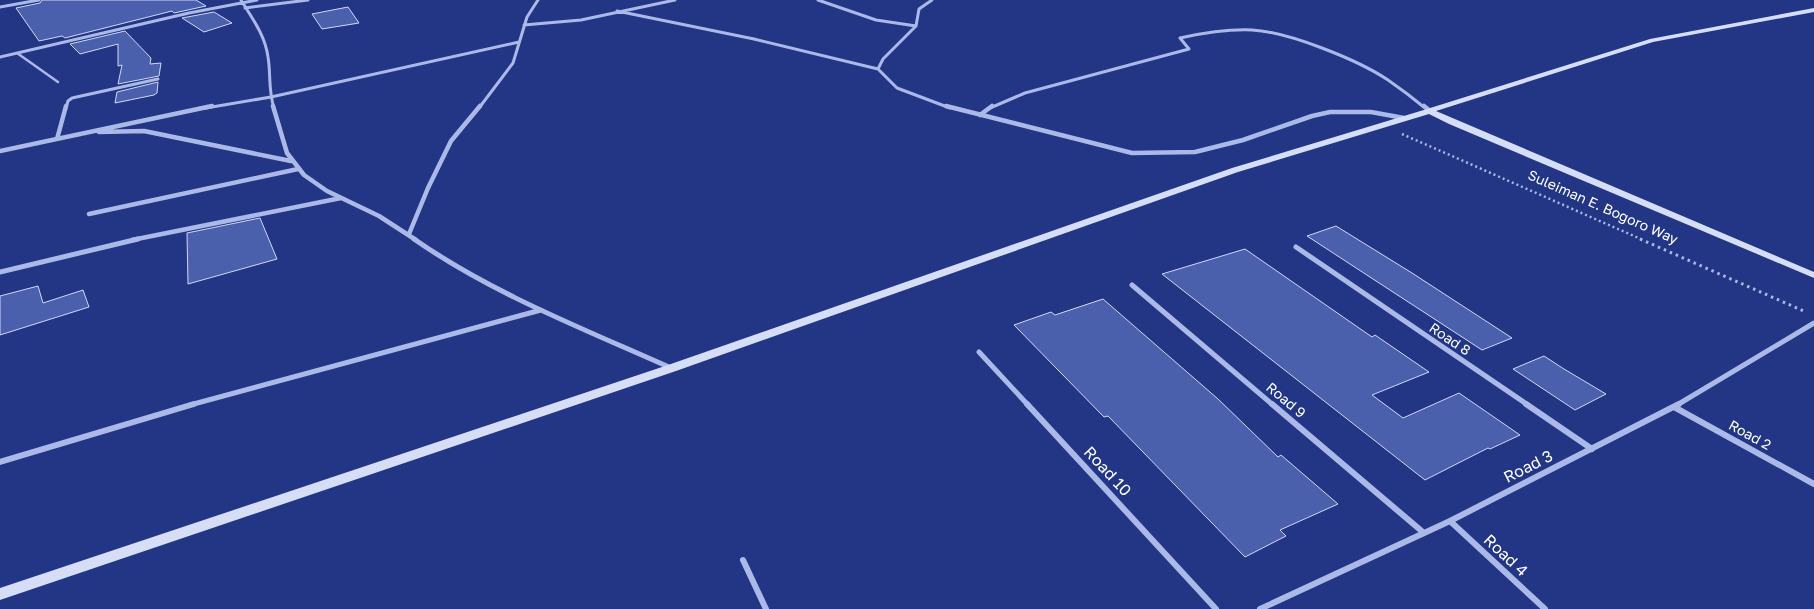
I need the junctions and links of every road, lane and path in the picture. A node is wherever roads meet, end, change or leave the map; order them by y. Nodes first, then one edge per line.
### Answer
1 (39, 0) edge
2 (257, 0) edge
3 (308, 0) edge
4 (538, 0) edge
5 (675, 0) edge
6 (818, 0) edge
7 (932, 0) edge
8 (244, 4) edge
9 (0, 6) edge
10 (1814, 10) edge
11 (617, 12) junction
12 (524, 25) junction
13 (916, 26) junction
14 (519, 42) junction
15 (17, 53) junction
16 (0, 57) edge
17 (878, 69) junction
18 (158, 79) dead end
19 (58, 82) dead end
20 (271, 97) junction
21 (1430, 111) junction
22 (980, 115) junction
23 (1404, 118) junction
24 (1381, 124) junction
25 (84, 133) junction
26 (57, 138) junction
27 (0, 151) edge
28 (291, 160) junction
29 (298, 169) junction
30 (342, 198) junction
31 (89, 214) dead end
32 (409, 234) junction
33 (1296, 247) dead end
34 (0, 272) edge
35 (1814, 275) edge
36 (1132, 285) dead end
37 (542, 310) junction
38 (1814, 316) edge
39 (1814, 323) edge
40 (979, 352) dead end
41 (672, 368) junction
42 (1674, 408) junction
43 (1592, 449) junction
44 (0, 462) edge
45 (1814, 484) edge
46 (1450, 521) junction
47 (1424, 533) junction
48 (743, 560) dead end
49 (0, 594) edge
50 (766, 609) edge
51 (1216, 609) edge
52 (1260, 609) edge
53 (1545, 609) edge

1 - 9 street
2 - 8 street
3 - 8 street
4 - 12 street
5 - 11 street
6 - 13 street
7 - 13 street
8 - 15 street
8 - 20 street
10 - 21 main road
11 - 12 street
11 - 17 street
12 - 14 street
13 - 17 street
14 - 20 street
14 - 32 street
15 - 16 street
15 - 19 lane
17 - 22 street
18 - 26 street
20 - 25 street
20 - 28 street
21 - 22 street
21 - 23 main road
21 - 35 main road, Suleiman E. Bogoro Way
22 - 23 street
23 - 24 main road
24 - 38 path, Suleiman E. Bogoro Way
24 - 41 main road
25 - 26 street
25 - 28 street
26 - 27 street
28 - 29 street
29 - 30 street
29 - 31 street
30 - 32 street
30 - 34 street
32 - 37 street
33 - 43 street, Road 8
36 - 47 street, Road 9
37 - 41 street
37 - 44 street
39 - 42 street, Road 3
40 - 51 street, Road 10
41 - 49 main road
42 - 43 street, Road 3
42 - 45 street, Road 2
43 - 46 street, Road 3
46 - 47 street, Road 3
46 - 53 street, Road 4
47 - 52 street, Road 3
48 - 50 street

